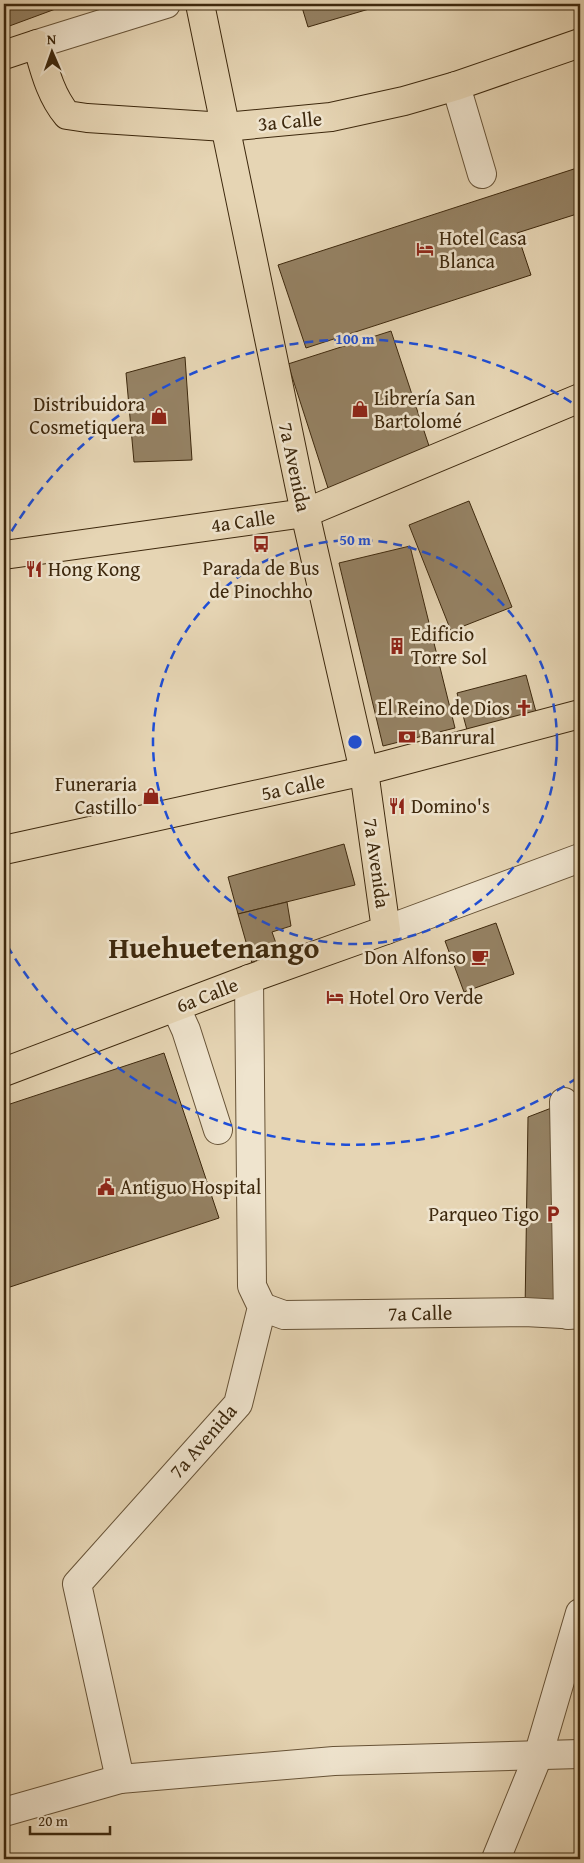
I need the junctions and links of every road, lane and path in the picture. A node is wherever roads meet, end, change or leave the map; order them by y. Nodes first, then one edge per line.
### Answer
1 (166, 4) edge
2 (200, 4) edge
3 (119, 11) edge
4 (37, 44) junction
5 (580, 44) edge
6 (4, 55) edge
7 (456, 86) junction
8 (225, 127) junction
9 (482, 174) dead end
10 (580, 398) edge
11 (305, 513) junction
12 (4, 555) edge
13 (580, 714) edge
14 (364, 771) junction
15 (4, 850) edge
16 (580, 858) edge
17 (386, 930) junction
18 (249, 979) junction
19 (176, 1008) junction
20 (4, 1072) edge
21 (564, 1102) dead end
22 (218, 1130) dead end
23 (262, 1307) junction
24 (574, 1315) edge
25 (580, 1613) edge
26 (580, 1754) edge
27 (538, 1756) junction
28 (120, 1779) junction
29 (4, 1812) edge
30 (496, 1859) edge

1 - 3 street
2 - 8 main road, 7a Avenida
3 - 4 street
4 - 6 main road
4 - 8 main road, 3a Calle
5 - 7 main road, 3a Calle
7 - 8 main road, 3a Calle
7 - 9 street
8 - 11 main road, 7a Avenida
10 - 11 main road, 4a Calle
11 - 12 main road, 4a Calle
11 - 14 main road, 7a Avenida
13 - 14 main road, 5a Calle
14 - 15 main road, 5a Calle
14 - 17 main road, 7a Avenida
16 - 17 street, 6a Calle
17 - 18 main road, 6a Calle
18 - 19 main road, 6a Calle
18 - 23 street
19 - 20 main road, 6a Calle
19 - 22 street
21 - 24 street
23 - 24 street, 7a Calle
23 - 28 street, 7a Avenida
25 - 27 street
26 - 27 street
27 - 28 street
27 - 30 street
28 - 29 street

